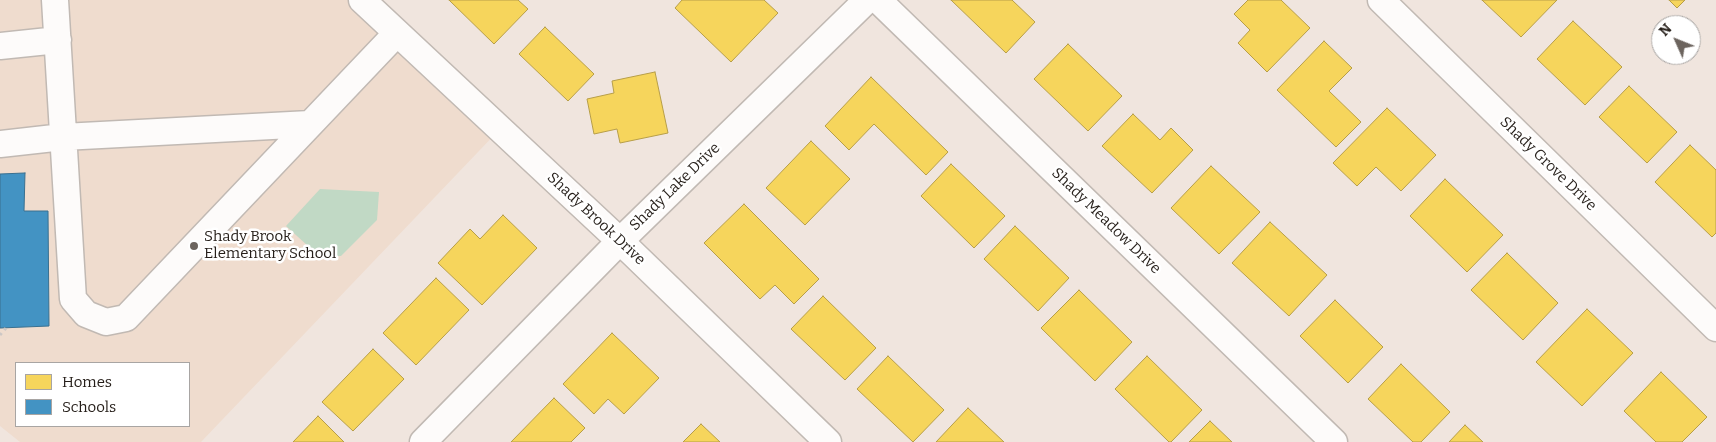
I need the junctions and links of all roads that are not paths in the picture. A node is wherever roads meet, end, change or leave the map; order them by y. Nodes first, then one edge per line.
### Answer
1 (56, 0) edge
2 (362, 0) edge
3 (867, 0) edge
4 (878, 0) edge
5 (1381, 0) edge
6 (397, 33) junction
7 (58, 40) junction
8 (0, 46) edge
9 (310, 124) junction
10 (64, 137) junction
11 (0, 144) edge
12 (620, 241) junction
13 (1716, 328) edge
14 (423, 442) edge
15 (828, 442) edge
16 (1334, 442) edge

1 - 7 street
2 - 6 street, Shady Brook Drive
3 - 12 street, Shady Lake Drive
4 - 16 street, Shady Meadow Drive
5 - 13 street, Shady Grove Drive
6 - 9 street
6 - 12 street, Shady Brook Drive
7 - 8 street
7 - 10 street
9 - 10 street
9 - 10 street
10 - 11 street
12 - 14 street, Shady Lake Drive
12 - 15 street, Shady Brook Drive

